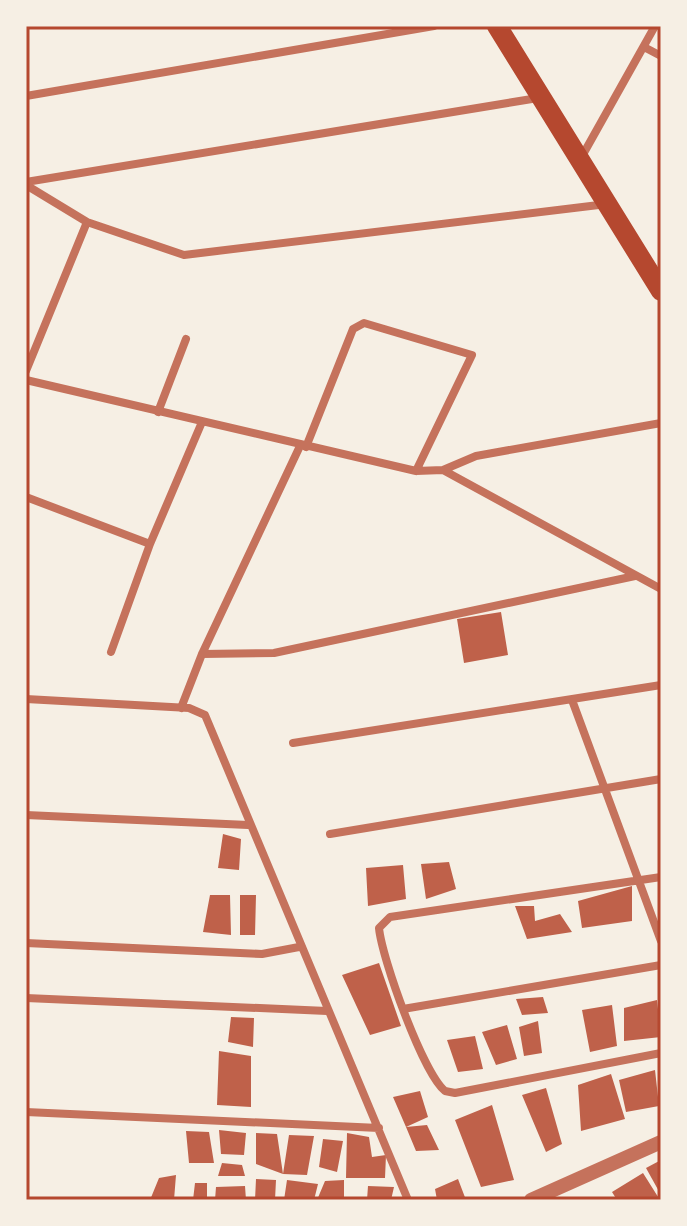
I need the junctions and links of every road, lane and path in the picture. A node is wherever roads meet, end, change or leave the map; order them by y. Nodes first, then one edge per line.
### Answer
1 (434, 26) edge
2 (497, 26) edge
3 (655, 26) edge
4 (644, 47) junction
5 (661, 56) edge
6 (26, 96) edge
7 (541, 98) junction
8 (580, 160) junction
9 (26, 184) edge
10 (608, 204) junction
11 (87, 222) junction
12 (661, 291) edge
13 (186, 339) dead end
14 (26, 371) edge
15 (26, 380) edge
16 (158, 412) junction
17 (202, 422) junction
18 (661, 423) edge
19 (303, 446) junction
20 (443, 470) junction
21 (416, 471) junction
22 (26, 497) edge
23 (150, 544) junction
24 (636, 576) junction
25 (661, 589) edge
26 (111, 652) dead end
27 (202, 654) junction
28 (661, 685) edge
29 (26, 699) edge
30 (572, 700) junction
31 (181, 708) junction
32 (293, 743) dead end
33 (661, 779) edge
34 (607, 787) junction
35 (26, 815) edge
36 (248, 825) junction
37 (330, 834) dead end
38 (661, 877) edge
39 (641, 880) junction
40 (661, 941) edge
41 (26, 943) edge
42 (299, 947) junction
43 (661, 965) edge
44 (26, 998) edge
45 (403, 1009) junction
46 (327, 1011) junction
47 (661, 1053) edge
48 (26, 1112) edge
49 (379, 1128) junction
50 (661, 1142) edge
51 (408, 1200) edge
52 (533, 1200) edge

1 - 6 street
2 - 7 main road
3 - 4 street
4 - 5 street
4 - 8 street
7 - 8 main road
7 - 9 street
8 - 10 main road
9 - 11 street
10 - 11 street
10 - 12 main road
11 - 14 street
13 - 16 street
15 - 16 street
16 - 17 street
17 - 19 street
17 - 23 street
18 - 20 street
19 - 21 street
19 - 21 street
19 - 27 street
20 - 21 street
20 - 24 street
22 - 23 street
23 - 26 street
24 - 25 street
24 - 27 street
27 - 31 street
28 - 30 street
29 - 31 street
30 - 32 street
30 - 34 street
31 - 36 street
33 - 34 street
34 - 37 street
34 - 39 street
35 - 36 street
36 - 42 street
38 - 39 street
39 - 40 street
39 - 45 street
41 - 42 street
42 - 46 street
43 - 45 street
44 - 46 street
45 - 47 street
46 - 49 street
48 - 49 street
49 - 51 street
50 - 52 street

